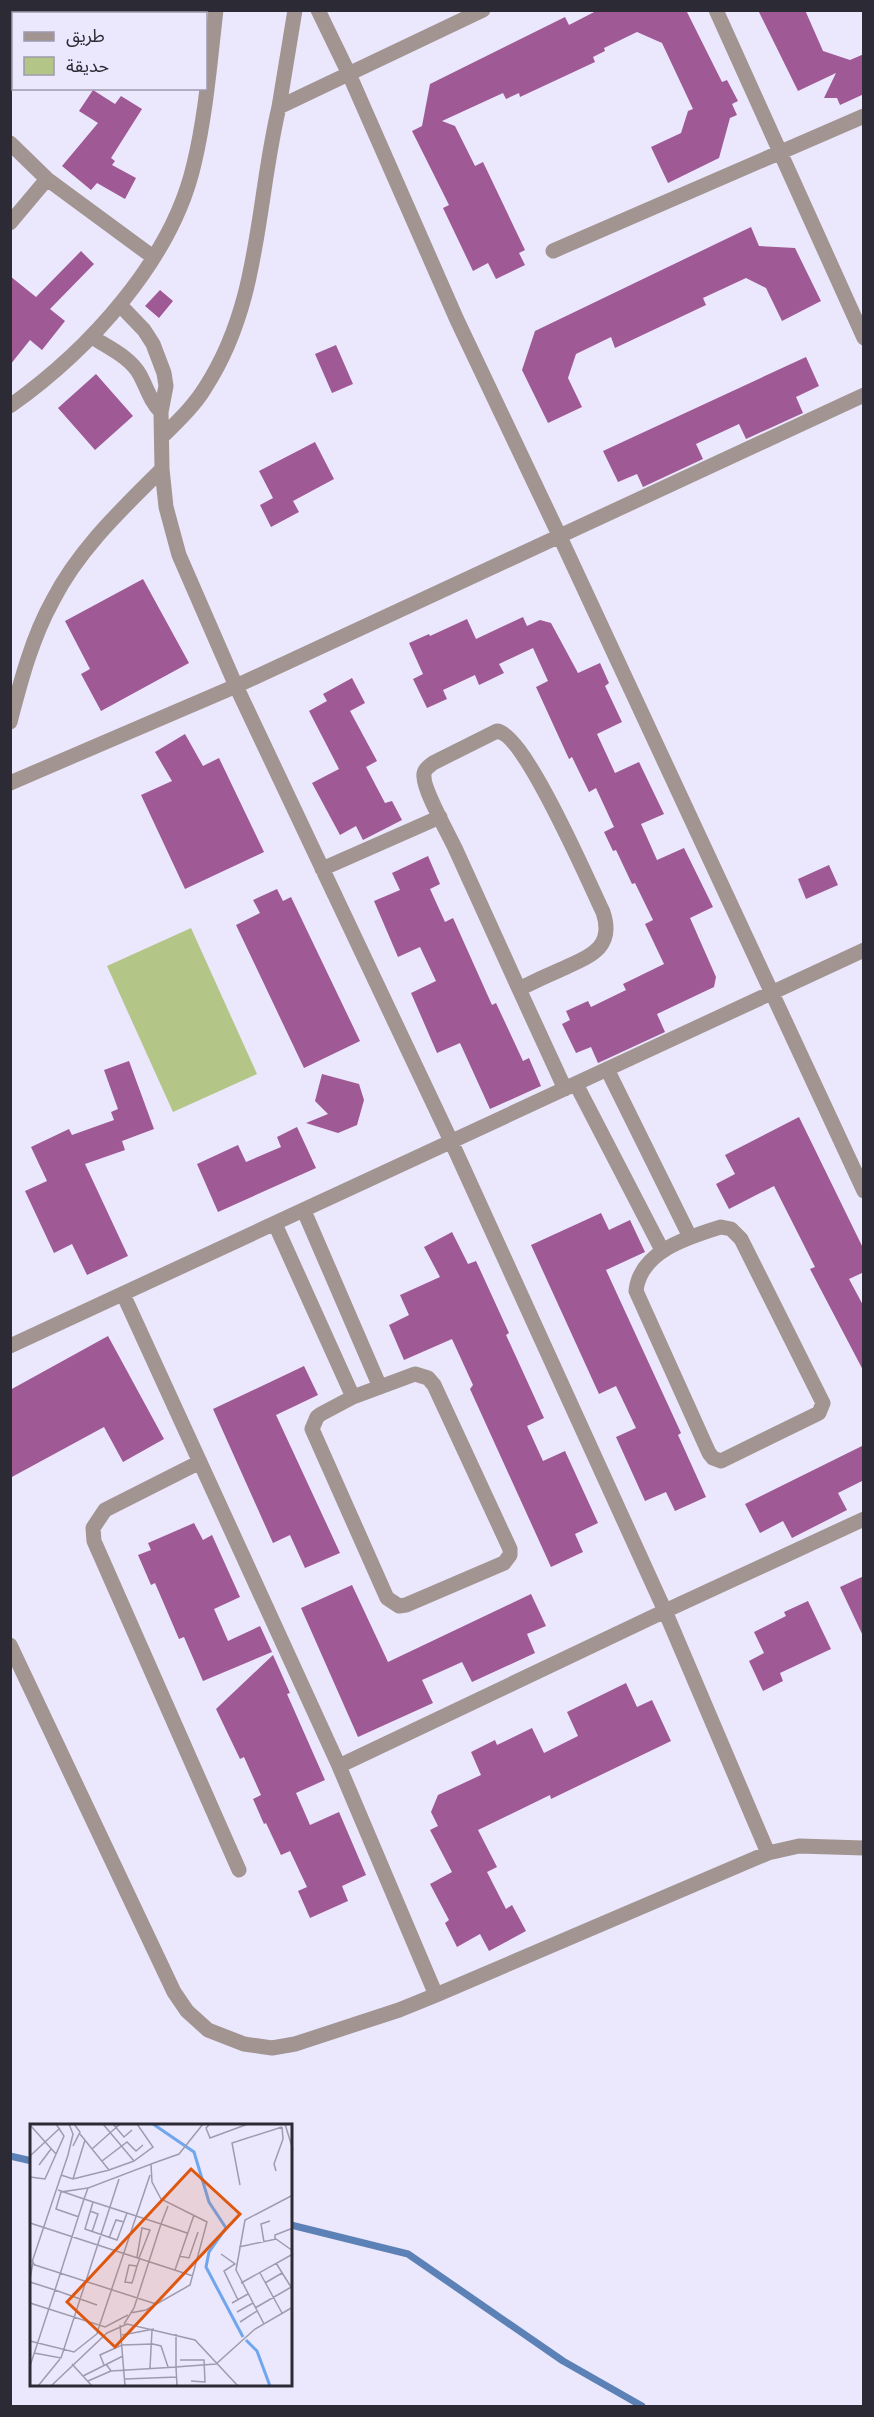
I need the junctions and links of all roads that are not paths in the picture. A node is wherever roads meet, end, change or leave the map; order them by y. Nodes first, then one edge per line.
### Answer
1 (216, 10) edge
2 (295, 10) edge
3 (318, 10) edge
4 (483, 10) edge
5 (716, 10) edge
6 (207, 73) edge
7 (349, 74) junction
8 (205, 90) edge
9 (279, 107) junction
10 (864, 116) edge
11 (10, 143) edge
12 (780, 153) junction
13 (47, 179) junction
14 (10, 223) edge
15 (553, 251) dead end
16 (153, 257) junction
17 (120, 305) junction
18 (92, 337) junction
19 (864, 338) edge
20 (864, 395) edge
21 (10, 406) edge
22 (161, 412) junction
23 (163, 436) junction
24 (162, 469) junction
25 (560, 537) junction
26 (236, 686) junction
27 (10, 722) edge
28 (10, 783) edge
29 (441, 818) junction
30 (322, 869) junction
31 (864, 950) edge
32 (519, 989) junction
33 (771, 993) junction
34 (607, 1069) junction
35 (570, 1086) junction
36 (451, 1141) junction
37 (864, 1191) edge
38 (304, 1211) junction
39 (275, 1224) junction
40 (690, 1237) junction
41 (662, 1250) junction
42 (123, 1294) junction
43 (10, 1346) edge
44 (380, 1387) junction
45 (353, 1397) junction
46 (200, 1462) junction
47 (864, 1519) edge
48 (664, 1611) junction
49 (10, 1645) edge
50 (339, 1766) junction
51 (864, 1848) edge
52 (768, 1853) junction
53 (239, 1870) dead end
54 (436, 1995) junction

1 - 6 street
2 - 9 street
3 - 7 street
4 - 7 street
5 - 12 street
7 - 9 street
7 - 25 street
8 - 16 street
9 - 23 street
10 - 12 street
11 - 13 street
12 - 15 street
12 - 19 street
13 - 14 street
13 - 16 street
16 - 17 street
17 - 18 street
17 - 22 street
18 - 21 street
18 - 22 street
20 - 25 street
22 - 23 street
23 - 24 street
24 - 26 street
24 - 27 street
25 - 26 street
25 - 33 street
26 - 28 street
26 - 30 street
29 - 30 street
29 - 32 street
29 - 32 street
30 - 36 street
31 - 33 street
32 - 35 street
33 - 34 street
33 - 37 street
34 - 35 street
34 - 40 street
35 - 36 street
35 - 41 street
36 - 38 street
36 - 48 street
38 - 39 street
38 - 44 street
39 - 42 street
39 - 45 street
40 - 41 street
40 - 41 street
42 - 43 street
42 - 46 street
44 - 45 street
44 - 45 street
46 - 50 street
46 - 53 street
47 - 48 street
48 - 50 street
48 - 52 street
49 - 54 street
50 - 54 street
51 - 52 street
52 - 54 street

